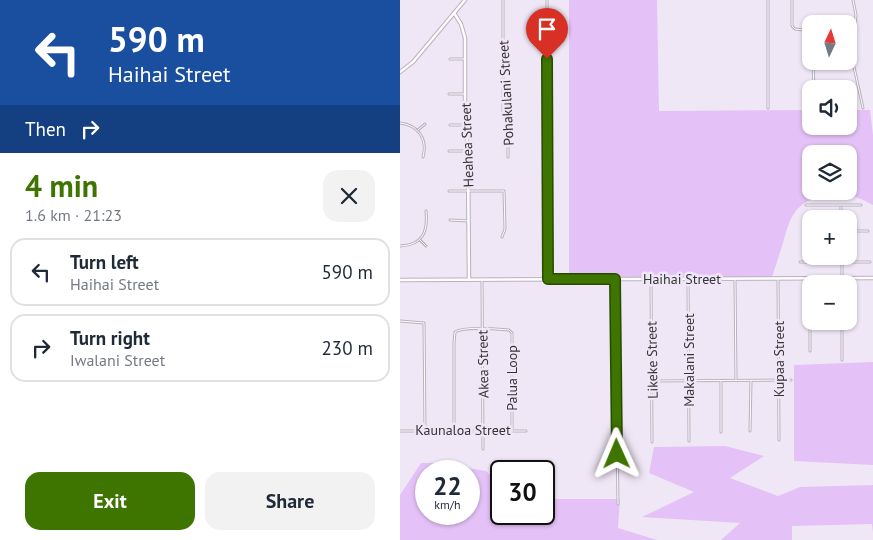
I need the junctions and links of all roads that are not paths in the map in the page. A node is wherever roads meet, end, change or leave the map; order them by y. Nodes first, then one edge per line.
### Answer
1 (465, 0) edge
2 (503, 0) edge
3 (547, 0) edge
4 (768, 0) edge
5 (792, 0) edge
6 (854, 0) edge
7 (454, 13) junction
8 (802, 30) edge
9 (450, 59) dead end
10 (465, 59) junction
11 (400, 72) edge
12 (449, 94) dead end
13 (465, 94) junction
14 (768, 108) dead end
15 (863, 108) dead end
16 (400, 123) edge
17 (425, 124) dead end
18 (465, 125) junction
19 (450, 126) dead end
20 (417, 130) junction
21 (449, 151) dead end
22 (468, 152) junction
23 (423, 157) dead end
24 (508, 157) dead end
25 (449, 191) dead end
26 (468, 191) junction
27 (861, 205) dead end
28 (806, 206) dead end
29 (841, 206) junction
30 (841, 210) edge
31 (426, 211) dead end
32 (450, 220) dead end
33 (468, 221) junction
34 (857, 231) edge
35 (868, 231) dead end
36 (502, 237) dead end
37 (420, 239) junction
38 (400, 246) edge
39 (426, 246) dead end
40 (857, 262) edge
41 (870, 262) dead end
42 (735, 278) junction
43 (778, 278) junction
44 (802, 278) edge
45 (857, 278) edge
46 (873, 278) edge
47 (548, 279) junction
48 (615, 279) junction
49 (651, 279) junction
50 (688, 279) junction
51 (400, 280) edge
52 (469, 280) junction
53 (482, 280) junction
54 (400, 322) edge
55 (483, 329) junction
56 (810, 330) edge
57 (842, 330) edge
58 (810, 351) dead end
59 (842, 360) dead end
60 (736, 380) junction
61 (751, 380) junction
62 (780, 380) junction
63 (791, 380) dead end
64 (653, 381) junction
65 (689, 381) junction
66 (721, 381) junction
67 (425, 430) junction
68 (454, 430) junction
69 (483, 430) junction
70 (512, 430) junction
71 (526, 430) dead end
72 (400, 431) edge
73 (750, 431) dead end
74 (721, 432) dead end
75 (779, 440) dead end
76 (689, 441) dead end
77 (652, 442) dead end
78 (484, 449) dead end
79 (618, 504) dead end

1 - 7 street
2 - 24 street, Pohakulani Street
3 - 47 street
4 - 14 street
5 - 8 street
6 - 15 street
7 - 10 street, Heahea Street
7 - 11 street
9 - 10 street
10 - 13 street, Heahea Street
12 - 13 street
13 - 18 street, Heahea Street
16 - 20 street
17 - 20 street
18 - 19 street
18 - 22 street, Heahea Street
20 - 23 street
21 - 22 street
22 - 26 street, Heahea Street
25 - 26 street
26 - 33 street, Heahea Street
26 - 36 street
27 - 29 street
28 - 29 street
29 - 30 street
31 - 37 street
32 - 33 street
33 - 52 street, Heahea Street
34 - 35 street
37 - 38 street
37 - 39 street
40 - 41 street
42 - 43 street, Haihai Street
42 - 50 street, Haihai Street
42 - 60 street
43 - 44 street, Haihai Street
43 - 62 street, Kupaa Street
45 - 46 street, Haihai Street
47 - 48 street, Haihai Street
47 - 53 street, Haihai Street
48 - 49 street, Haihai Street
48 - 79 street
49 - 50 street, Haihai Street
49 - 64 street, Likeke Street
50 - 65 street, Makalani Street
51 - 52 street, Haihai Street
52 - 53 street, Haihai Street
53 - 55 street, Akea Street
54 - 67 street
55 - 68 street, Palua Loop
55 - 69 street, Akea Street
55 - 70 street, Palua Loop
56 - 58 street
57 - 59 street
60 - 61 street
60 - 66 street
61 - 62 street
61 - 73 street
62 - 63 street
62 - 75 street, Kupaa Street
64 - 65 street
64 - 77 street, Likeke Street
65 - 66 street
65 - 76 street, Makalani Street
66 - 74 street
67 - 68 street, Kaunaloa Street
67 - 72 street, Kaunaloa Street
68 - 69 street, Kaunaloa Street
69 - 70 street, Kaunaloa Street
69 - 78 street, Akea Street
70 - 71 street, Kaunaloa Street

